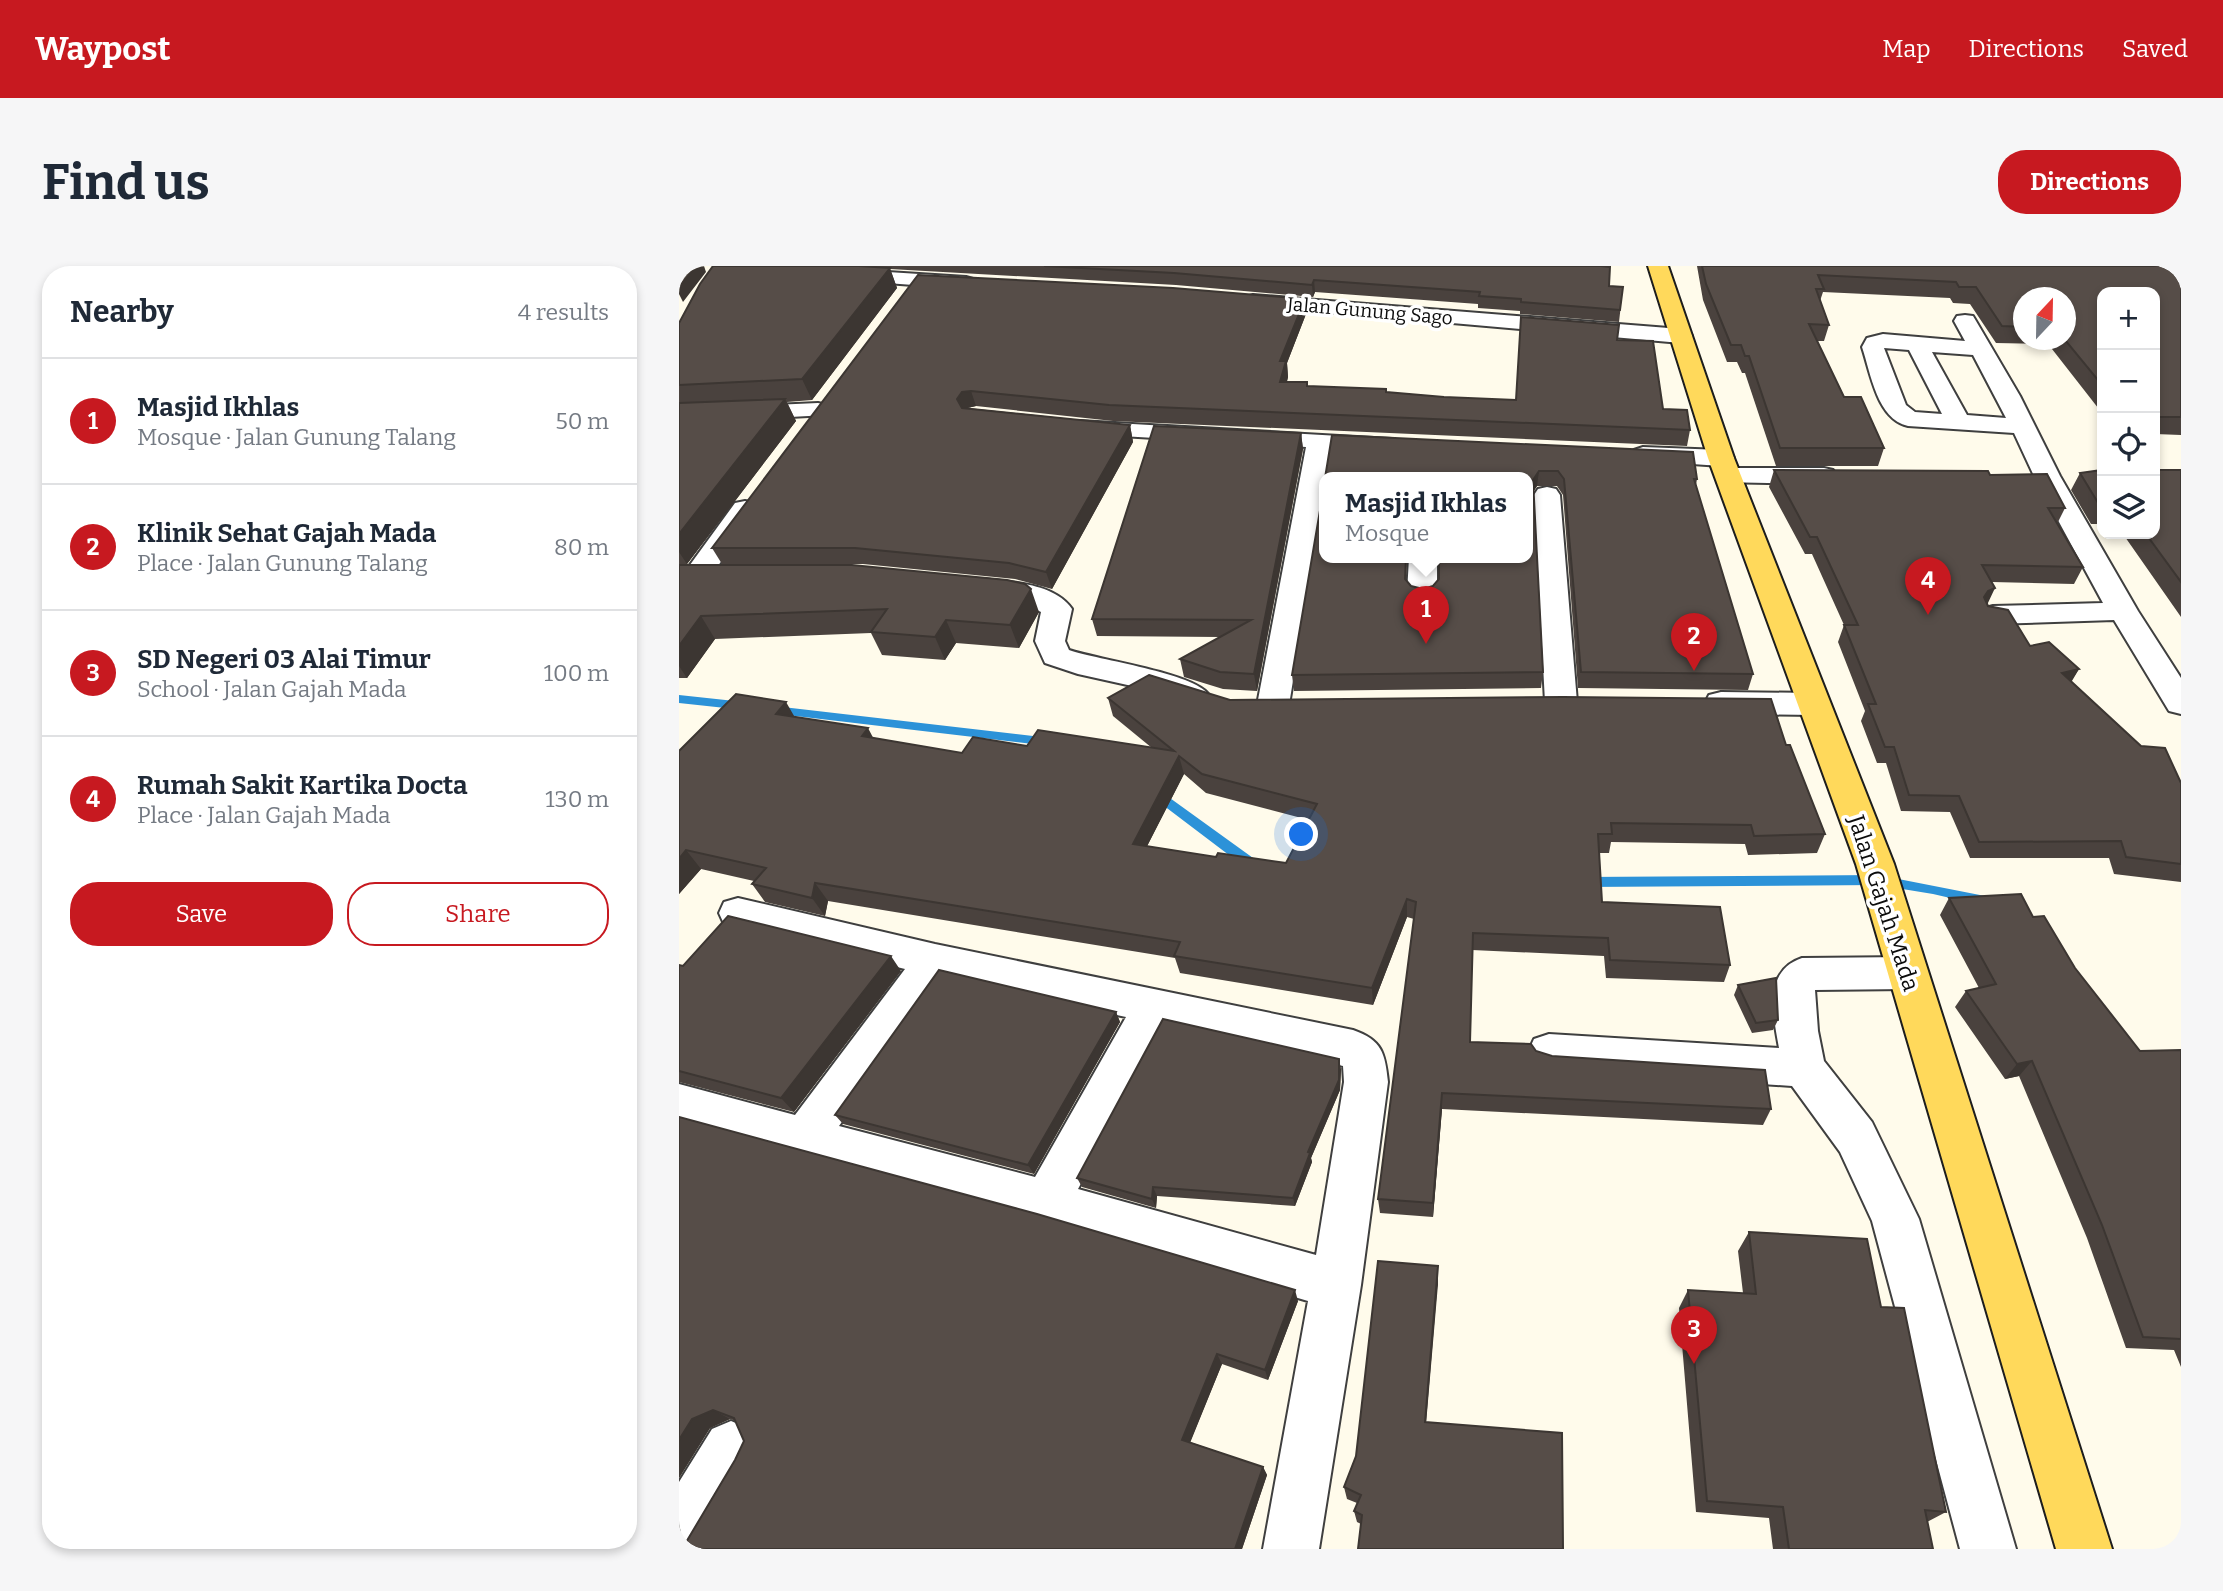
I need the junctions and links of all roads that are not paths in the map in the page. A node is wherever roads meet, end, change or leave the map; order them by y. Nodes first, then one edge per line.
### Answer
1 (1658, 266) edge
2 (820, 274) edge
3 (916, 281) junction
4 (984, 284) edge
5 (1231, 299) edge
6 (900, 302) edge
7 (1965, 321) dead end
8 (1681, 336) junction
9 (1917, 344) junction
10 (1981, 349) junction
11 (835, 388) edge
12 (818, 410) junction
13 (679, 416) edge
14 (1959, 423) junction
15 (1054, 426) edge
16 (2022, 426) junction
17 (802, 432) edge
18 (1320, 441) junction
19 (1402, 445) edge
20 (1624, 454) edge
21 (1724, 467) junction
22 (1853, 476) edge
23 (762, 487) edge
24 (1547, 495) dead end
25 (1423, 563) edge
26 (700, 575) edge
27 (959, 586) edge
28 (1422, 593) edge
29 (2123, 611) junction
30 (1993, 615) edge
31 (1560, 702) edge
32 (1694, 703) edge
33 (2181, 703) edge
34 (1814, 704) junction
35 (738, 913) dead end
36 (935, 960) junction
37 (1908, 974) junction
38 (1154, 1007) junction
39 (1549, 1052) edge
40 (1804, 1068) junction
41 (679, 1104) edge
42 (804, 1139) junction
43 (1046, 1202) junction
44 (1336, 1285) junction
45 (731, 1448) dead end
46 (679, 1534) edge
47 (1291, 1549) edge
48 (1989, 1549) edge
49 (2084, 1549) edge

1 - 8 main road, Jalan Gajah Mada
2 - 3 street
3 - 4 street
3 - 6 street
5 - 8 street, Jalan Gunung Sago
7 - 10 street
8 - 21 main road, Jalan Gajah Mada
9 - 10 street
9 - 14 street
9 - 14 street
10 - 16 street
11 - 12 street
12 - 13 street
12 - 17 street
14 - 16 street
15 - 18 street
16 - 29 street
18 - 19 street
18 - 27 street
20 - 21 street
21 - 22 street
21 - 34 main road, Jalan Gajah Mada
23 - 26 street
24 - 31 street
25 - 28 street
29 - 30 street
29 - 33 street
32 - 34 street
34 - 37 main road, Jalan Gajah Mada
35 - 36 street
36 - 38 street
36 - 42 street
37 - 40 street
37 - 49 main road, Jalan Gajah Mada
38 - 43 street
38 - 44 street
39 - 40 street
40 - 48 street
41 - 42 street
42 - 43 street
43 - 44 street
44 - 47 street
45 - 46 street

